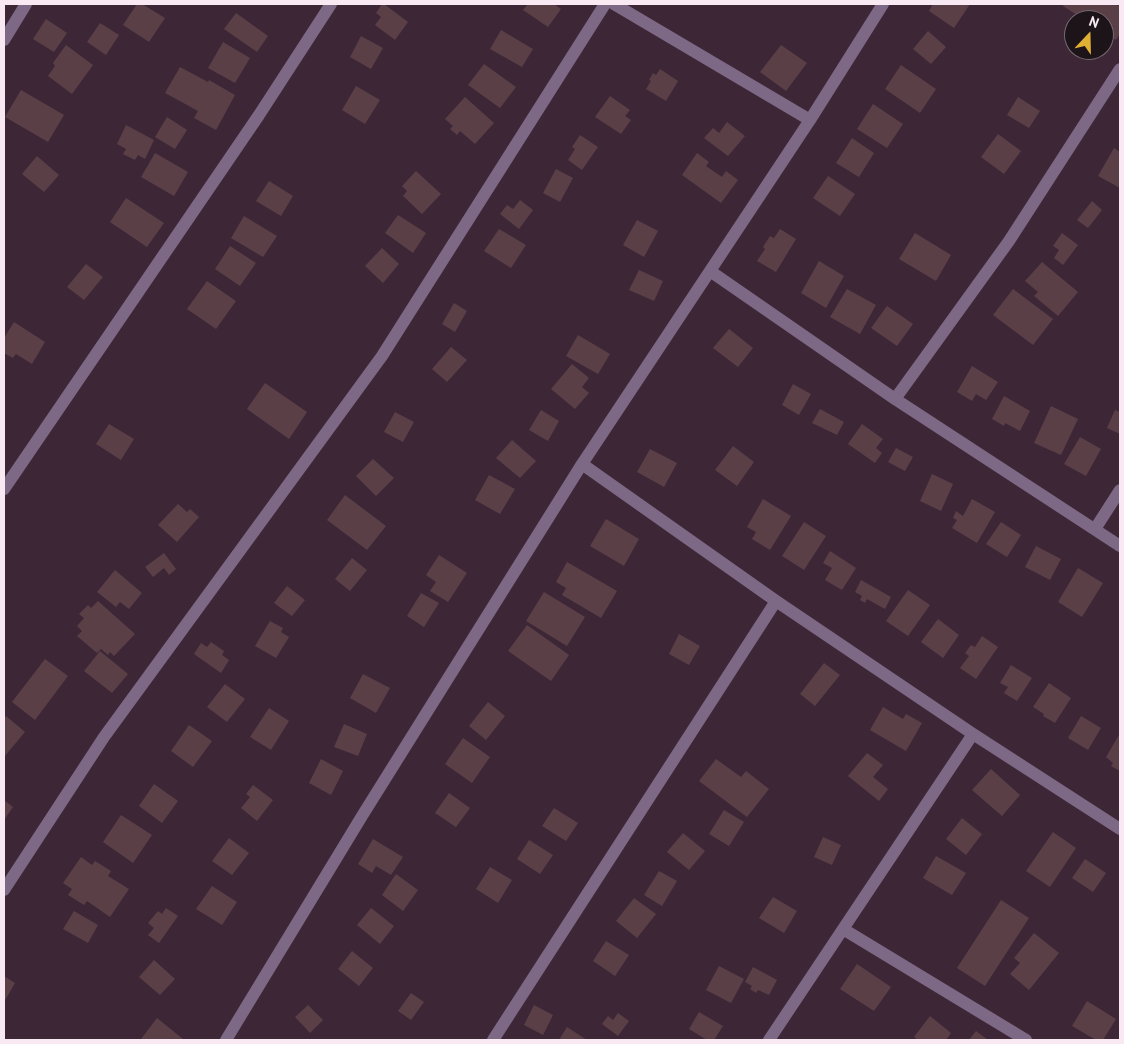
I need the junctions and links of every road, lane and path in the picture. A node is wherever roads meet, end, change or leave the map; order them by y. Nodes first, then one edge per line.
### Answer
1 (26, 4) edge
2 (331, 4) edge
3 (604, 4) edge
4 (614, 4) edge
5 (883, 4) edge
6 (4, 40) edge
7 (1120, 69) edge
8 (810, 120) junction
9 (710, 272) junction
10 (895, 399) junction
11 (582, 464) junction
12 (4, 489) edge
13 (1120, 490) edge
14 (1095, 529) junction
15 (1120, 546) edge
16 (776, 601) junction
17 (972, 734) junction
18 (1120, 829) edge
19 (4, 890) edge
20 (843, 929) junction
21 (226, 1040) edge
22 (493, 1040) edge
23 (769, 1040) edge
24 (1026, 1040) edge

1 - 6 street
2 - 12 street
3 - 19 street
4 - 8 street
5 - 8 street
7 - 10 street
8 - 9 street
9 - 10 street
9 - 11 street
10 - 14 street
11 - 16 street
11 - 21 street
13 - 14 street
14 - 15 street
16 - 17 street
16 - 22 street
17 - 18 street
17 - 20 street
20 - 23 street
20 - 24 street

